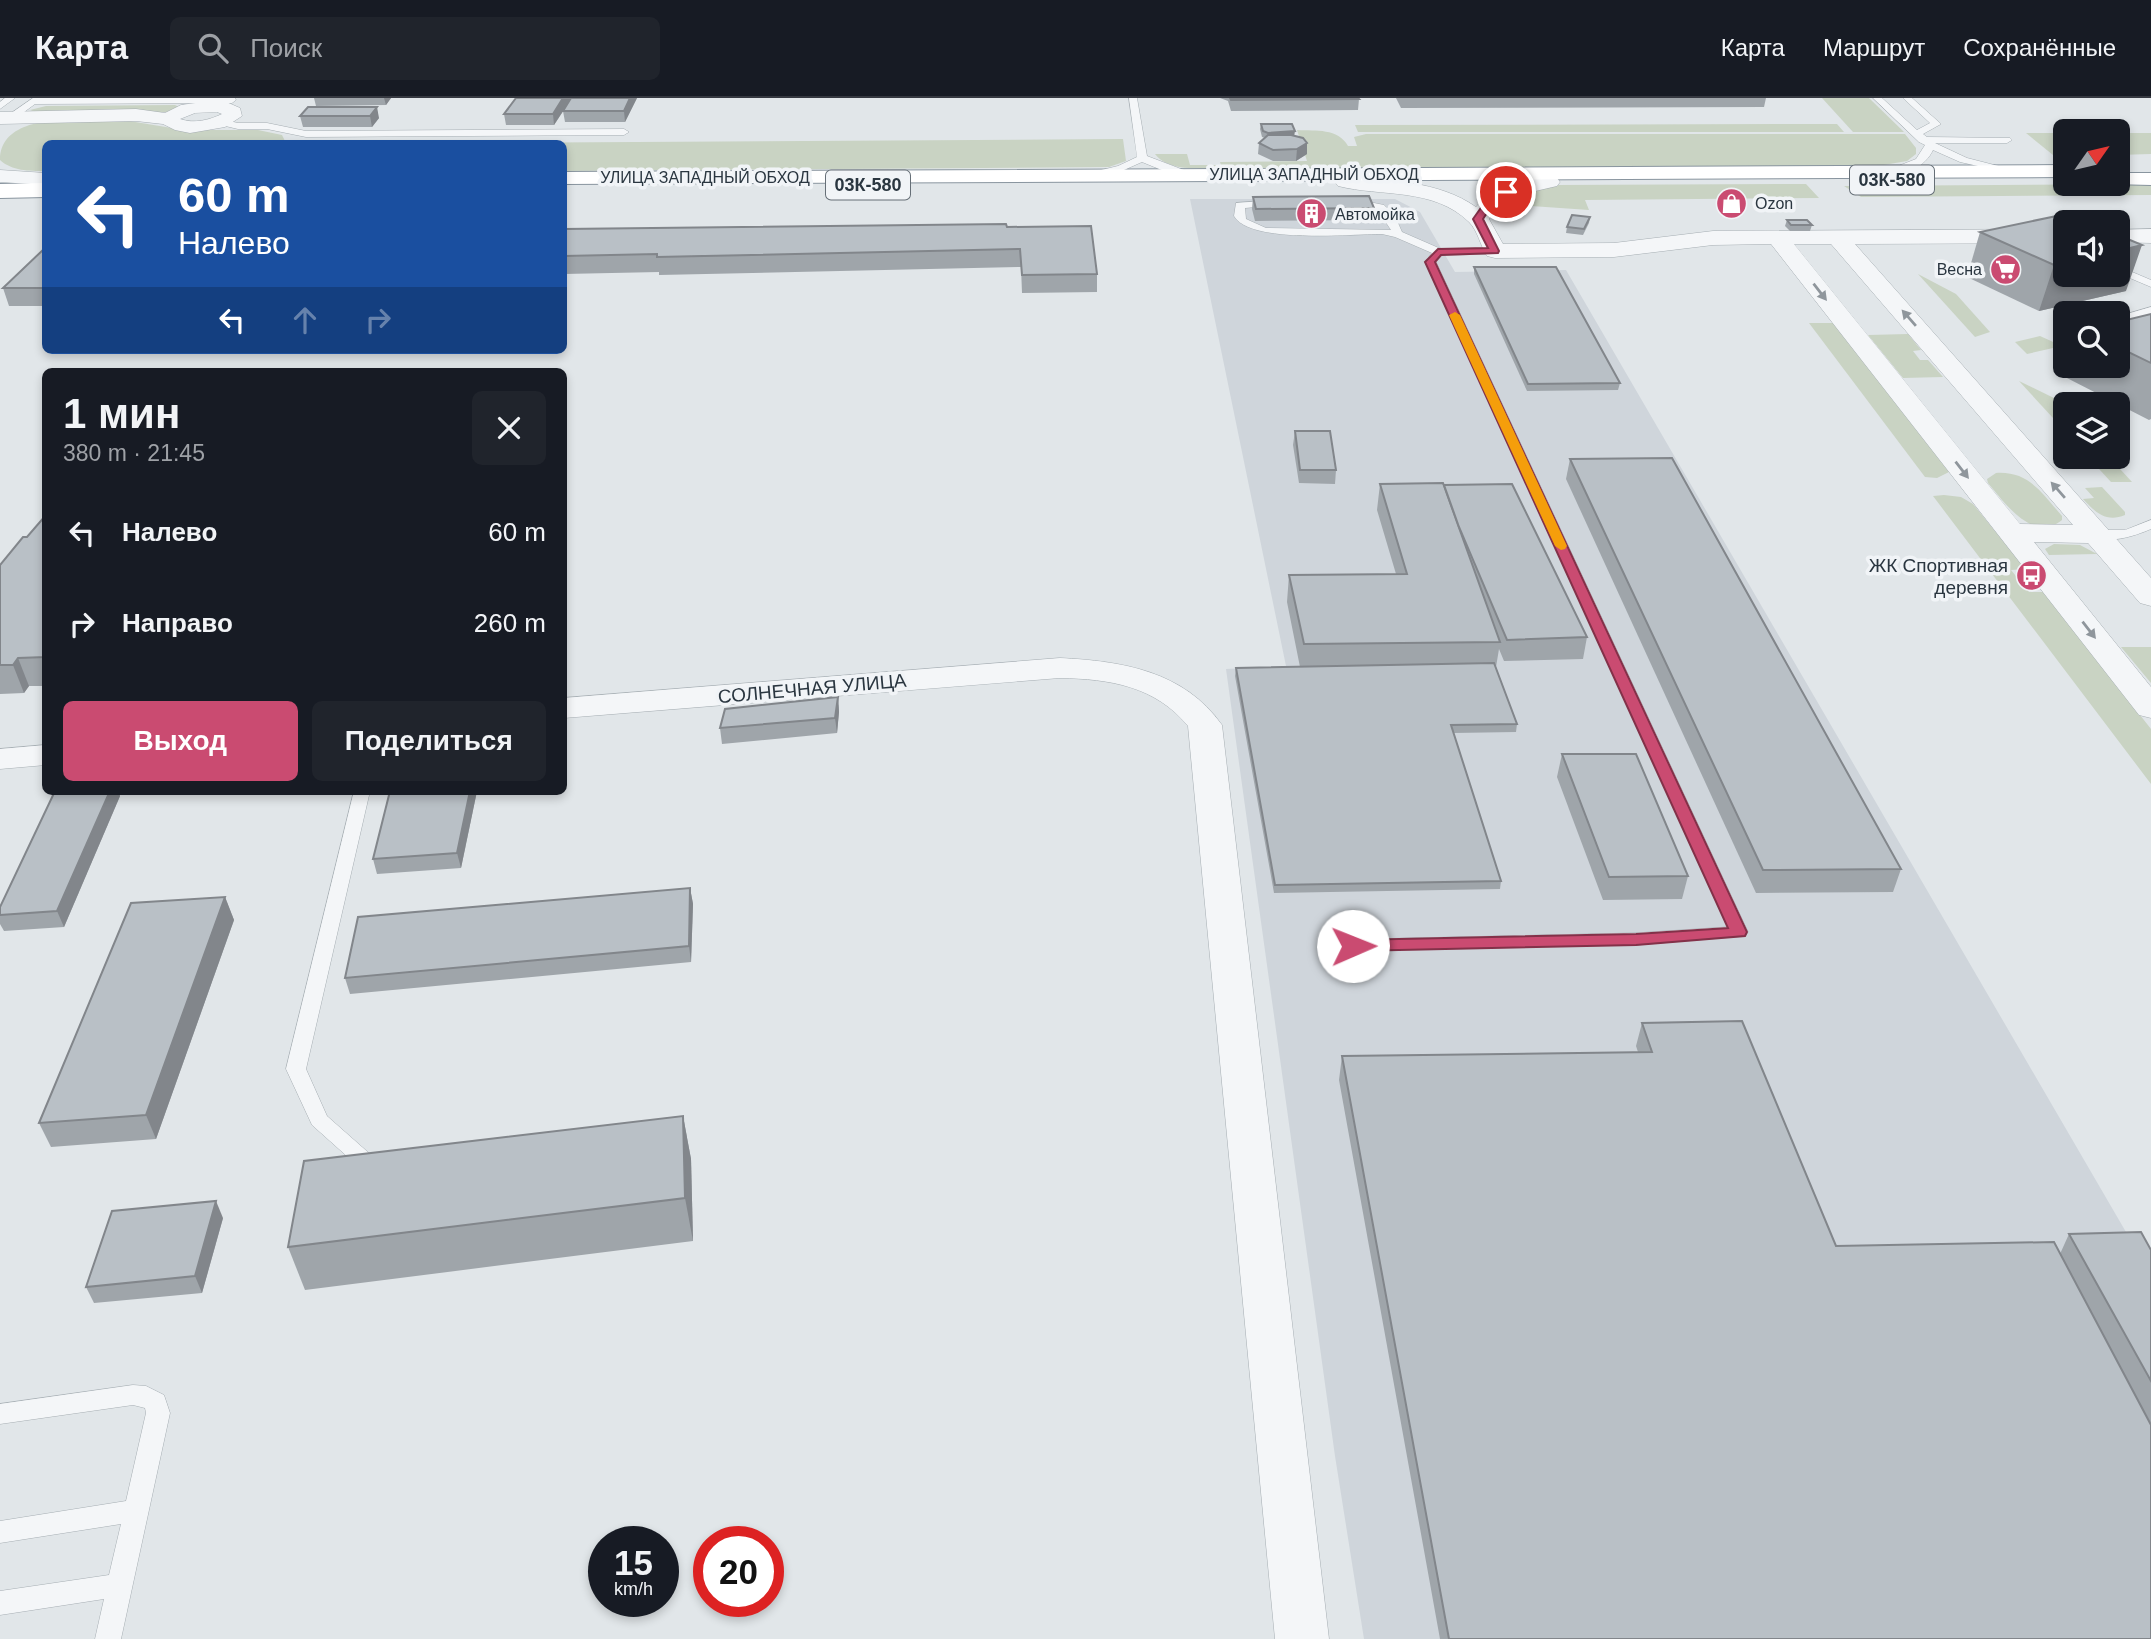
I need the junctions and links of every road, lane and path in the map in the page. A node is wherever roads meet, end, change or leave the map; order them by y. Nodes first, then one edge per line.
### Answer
1 (1133, 98) edge
2 (1877, 98) edge
3 (1907, 98) edge
4 (227, 107) edge
5 (5, 113) edge
6 (624, 132) edge
7 (1922, 140) junction
8 (2007, 140) dead end
9 (1142, 158) junction
10 (2018, 171) junction
11 (2053, 171) edge
12 (2130, 171) edge
13 (2151, 171) edge
14 (1891, 172) junction
15 (1186, 174) junction
16 (1089, 176) junction
17 (0, 178) edge
18 (567, 178) edge
19 (2053, 179) edge
20 (2130, 179) edge
21 (2151, 179) edge
22 (42, 180) edge
23 (1345, 181) junction
24 (1550, 182) junction
25 (567, 187) edge
26 (42, 190) edge
27 (0, 191) edge
28 (1331, 202) edge
29 (1292, 203) edge
30 (1478, 219) junction
31 (1398, 234) junction
32 (2042, 236) junction
33 (2053, 236) edge
34 (2130, 236) edge
35 (2151, 236) edge
36 (1778, 238) junction
37 (1838, 238) junction
38 (2053, 241) edge
39 (1495, 251) junction
40 (1438, 252) junction
41 (2130, 274) edge
42 (2151, 284) edge
43 (2151, 310) edge
44 (2151, 336) edge
45 (2151, 524) edge
46 (2012, 533) junction
47 (2097, 534) junction
48 (2151, 597) edge
49 (567, 708) edge
50 (2151, 708) edge
51 (42, 755) edge
52 (0, 759) edge
53 (361, 795) edge
54 (1327, 946) dead end
55 (394, 1159) edge
56 (0, 1414) edge
57 (135, 1511) junction
58 (0, 1532) edge
59 (120, 1585) junction
60 (0, 1603) edge
61 (108, 1639) edge
62 (1302, 1639) edge

1 - 9 lane
2 - 7 lane
3 - 7 lane
4 - 5 lane
4 - 5 street
4 - 6 lane
7 - 8 lane
7 - 10 lane
7 - 14 lane
9 - 15 lane
9 - 16 lane
10 - 11 highway, УЛИЦА ЗАПАДНЫЙ ОБХОД / 03К-580
10 - 14 highway, УЛИЦА ЗАПАДНЫЙ ОБХОД / 03К-580
12 - 13 highway
14 - 15 highway, УЛИЦА ЗАПАДНЫЙ ОБХОД / 03К-580
15 - 16 highway, УЛИЦА ЗАПАДНЫЙ ОБХОД / 03К-580
16 - 18 highway, УЛИЦА ЗАПАДНЫЙ ОБХОД / 03К-580
17 - 22 highway
19 - 24 highway, УЛИЦА ЗАПАДНЫЙ ОБХОД / 03К-580
20 - 21 highway
23 - 24 highway, УЛИЦА ЗАПАДНЫЙ ОБХОД / 03К-580
23 - 25 highway, УЛИЦА ЗАПАДНЫЙ ОБХОД / 03К-580
23 - 30 street
24 - 30 street
26 - 27 highway
28 - 31 lane
29 - 31 lane
30 - 39 street
31 - 40 lane
32 - 33 street
32 - 37 street
32 - 38 lane
34 - 35 street
36 - 37 street
36 - 39 street
36 -> 46 street
47 -> 37 street
39 - 40 lane
40 - 54 lane
41 - 42 lane
43 - 44 lane
45 - 47 lane
46 - 47 street
46 -> 50 street
47 - 48 street
49 - 62 street, СОЛНЕЧНАЯ УЛИЦА
51 - 52 street
53 - 55 lane
56 - 57 lane
57 - 58 lane
57 - 59 lane
59 - 60 lane
59 - 61 lane

